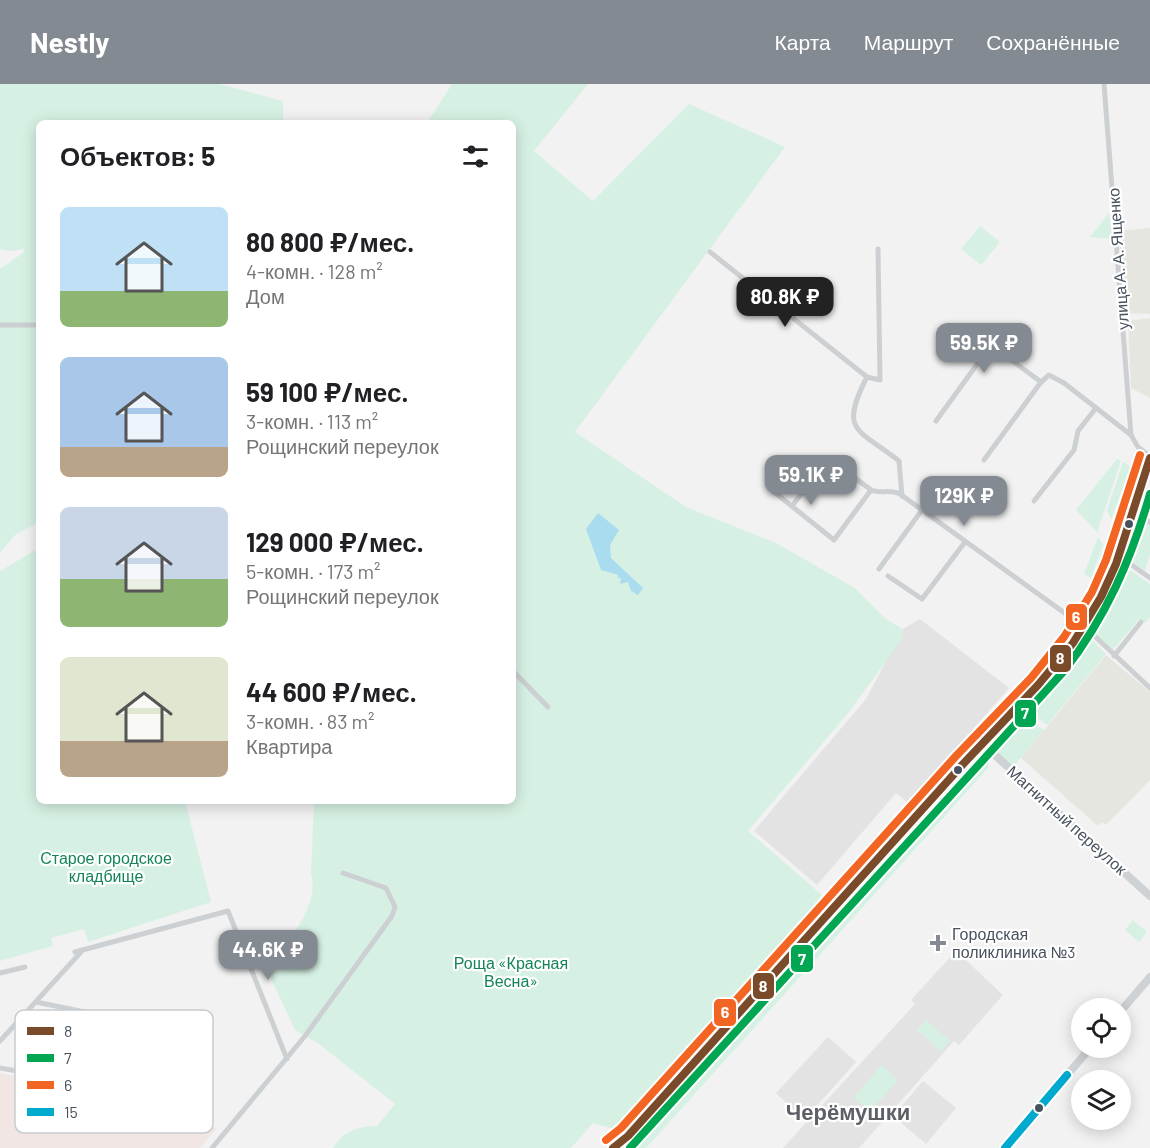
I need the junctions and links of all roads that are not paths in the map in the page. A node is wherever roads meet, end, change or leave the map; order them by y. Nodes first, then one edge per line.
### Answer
1 (1104, 84) edge
2 (878, 249) dead end
3 (710, 252) dead end
4 (0, 325) edge
5 (36, 325) edge
6 (867, 377) junction
7 (1041, 382) junction
8 (1096, 408) junction
9 (936, 421) dead end
10 (1131, 435) junction
11 (1150, 457) edge
12 (984, 460) dead end
13 (1150, 471) edge
14 (871, 490) junction
15 (773, 491) dead end
16 (902, 496) junction
17 (1034, 501) dead end
18 (792, 506) junction
19 (922, 510) junction
20 (1134, 522) junction
21 (1150, 522) edge
22 (965, 542) junction
23 (1122, 558) junction
24 (879, 569) dead end
25 (888, 576) dead end
26 (1150, 578) edge
27 (1141, 622) dead end
28 (1085, 628) junction
29 (1114, 656) junction
30 (516, 674) edge
31 (1150, 687) edge
32 (548, 707) dead end
33 (986, 747) junction
34 (343, 873) dead end
35 (1150, 896) edge
36 (25, 967) dead end
37 (0, 973) edge
38 (1150, 977) edge
39 (1131, 999) edge
40 (36, 1002) junction
41 (29, 1010) edge
42 (75, 1010) edge
43 (15, 1025) edge
44 (0, 1041) edge
45 (1082, 1058) edge
46 (286, 1059) junction
47 (0, 1068) edge
48 (15, 1071) edge
49 (622, 1147) edge
50 (212, 1148) edge
51 (1005, 1148) edge

1 - 10 street, улица А. А. Ященко
2 - 6 street
3 - 6 street
4 - 5 street
6 - 16 street
7 - 8 street
7 - 9 street
7 - 12 street
8 - 10 street
8 - 17 street
10 - 11 street
11 - 28 main road
13 - 20 main road
14 - 16 street
14 - 18 street
14 - 18 street
15 - 18 street
16 - 19 street
19 - 22 street
19 - 24 street
20 - 21 street
20 - 23 main road
22 - 25 street
22 - 28 street
23 - 26 street
23 - 28 main road
27 - 29 street
28 - 29 street
28 - 33 main road
29 - 31 street
30 - 32 street
33 - 35 main road, Магнитный переулок
33 - 49 main road
34 - 46 street
36 - 37 street
38 - 39 main road
40 - 41 street
40 - 42 street
40 - 46 street
43 - 44 street
45 - 51 main road
46 - 50 street
47 - 48 street

